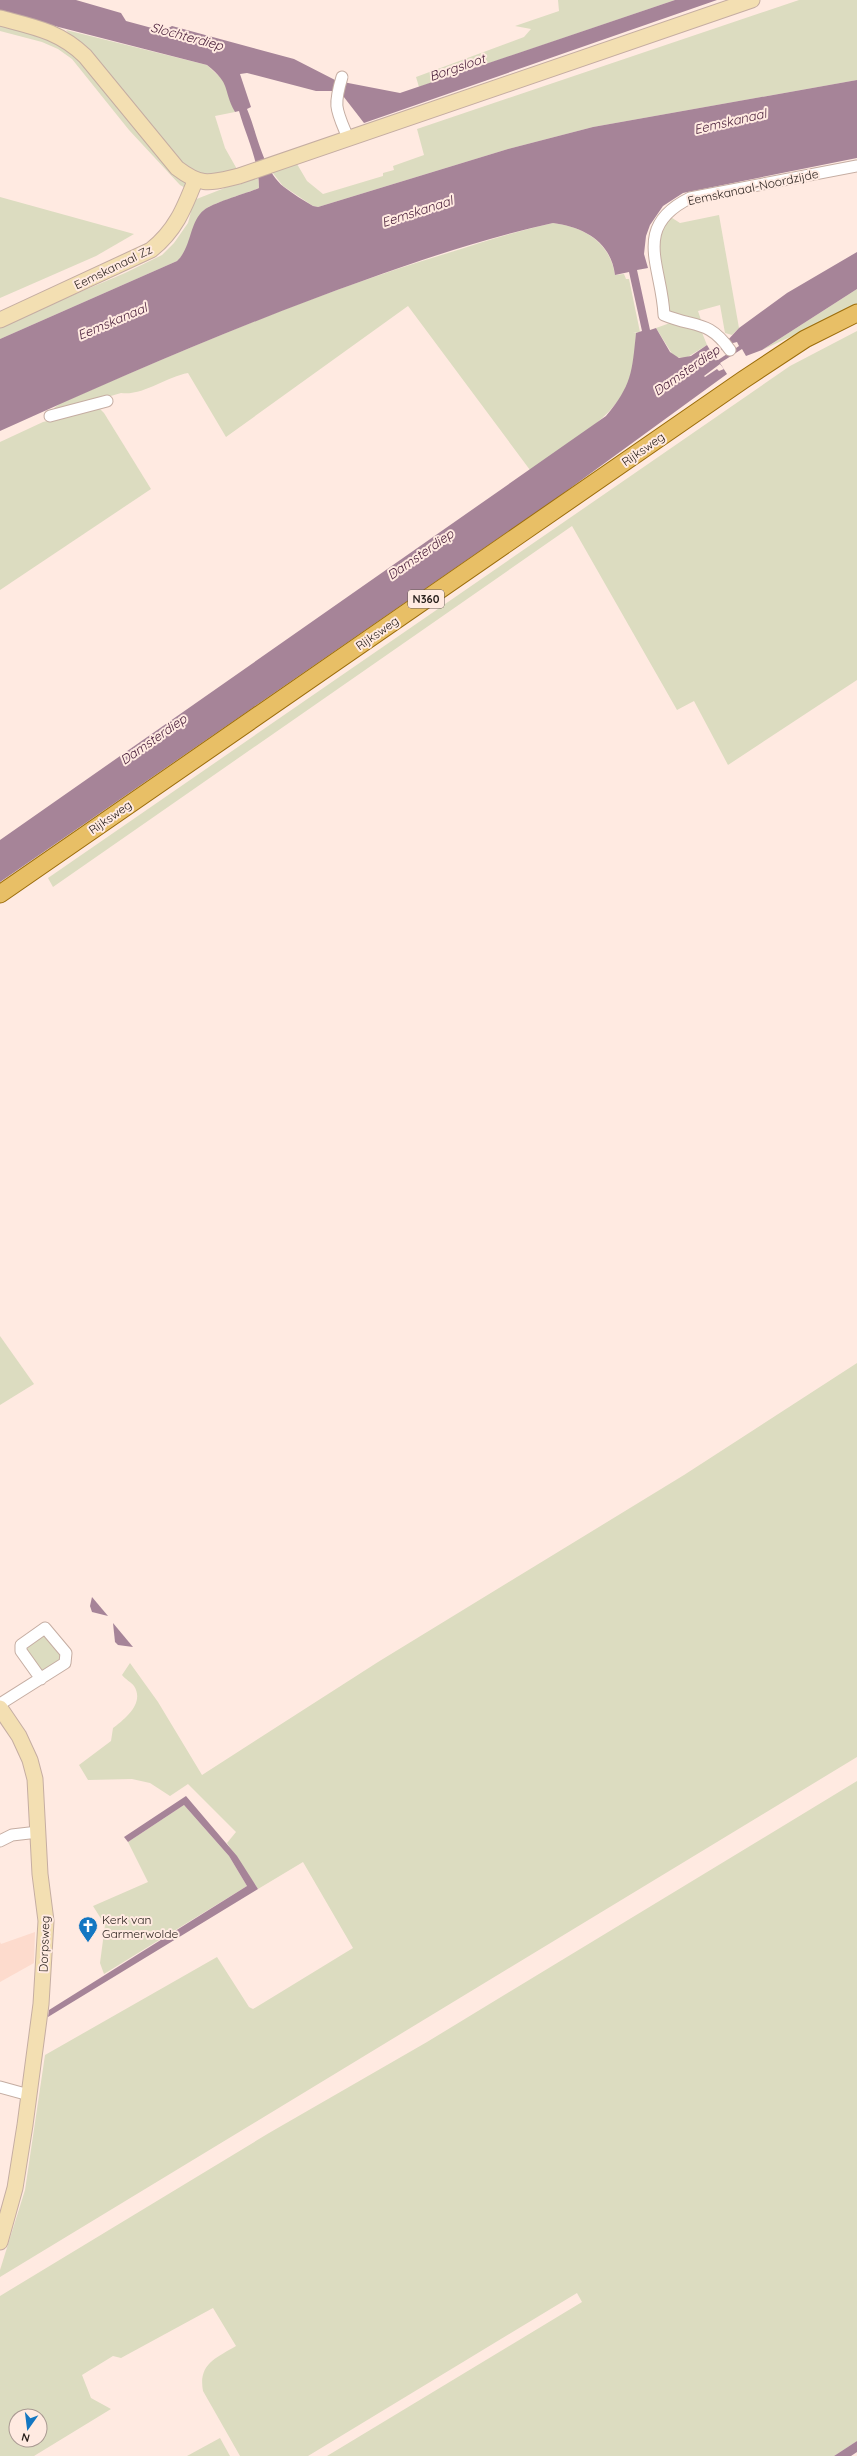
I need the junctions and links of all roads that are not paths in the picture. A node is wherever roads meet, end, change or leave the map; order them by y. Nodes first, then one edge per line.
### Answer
1 (752, 0) edge
2 (0, 18) edge
3 (342, 76) dead end
4 (348, 138) junction
5 (857, 166) edge
6 (195, 181) junction
7 (857, 313) edge
8 (0, 320) edge
9 (730, 350) dead end
10 (107, 401) dead end
11 (50, 416) dead end
12 (0, 894) edge
13 (41, 1679) junction
14 (0, 1704) edge
15 (0, 1708) edge
16 (38, 1832) junction
17 (0, 1841) edge
18 (0, 2088) edge
19 (29, 2094) junction
20 (0, 2242) edge

1 - 4 street
2 - 6 street
3 - 4 street
4 - 6 street
5 - 9 street, Eemskanaal-Noordzijde
6 - 8 street, Eemskanaal Zz
7 - 12 main road, Rijksweg / N360
10 - 11 street
13 - 13 street
13 - 14 street
15 - 16 street, Dorpsweg
16 - 17 street
16 - 19 street, Dorpsweg
18 - 19 street
19 - 20 street, Dorpsweg

